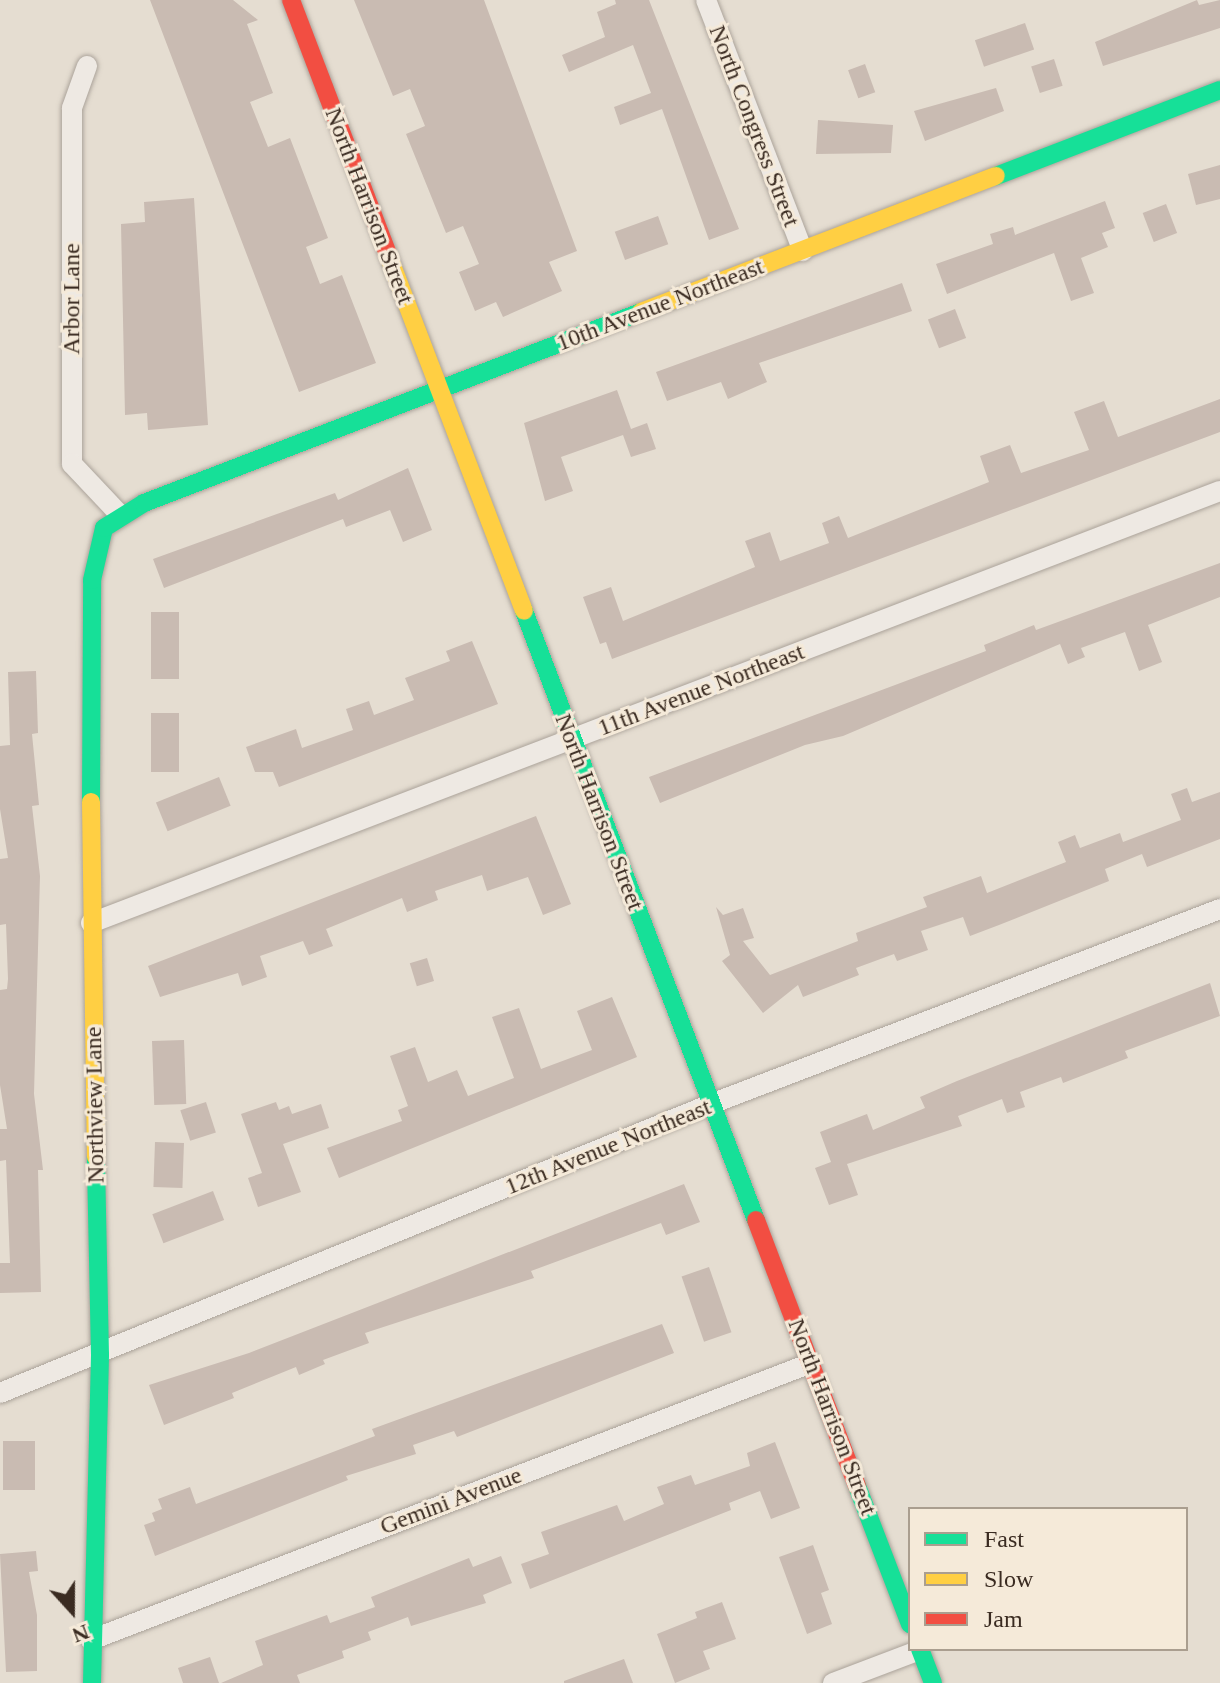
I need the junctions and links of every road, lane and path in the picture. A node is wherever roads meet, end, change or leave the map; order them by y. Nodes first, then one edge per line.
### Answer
1 (291, 0) edge
2 (706, 0) edge
3 (87, 66) dead end
4 (1220, 90) edge
5 (803, 251) junction
6 (439, 388) junction
7 (1220, 491) edge
8 (112, 522) junction
9 (572, 740) junction
10 (1220, 909) edge
11 (91, 923) junction
12 (711, 1104) junction
13 (100, 1355) junction
14 (811, 1363) junction
15 (0, 1393) edge
16 (908, 1619) edge
17 (91, 1640) junction
18 (915, 1651) edge
19 (921, 1651) edge
20 (92, 1683) edge
21 (833, 1683) edge
22 (933, 1683) edge

1 - 6 street, North Harrison Street
2 - 5 street, North Congress Street
3 - 8 street, Arbor Lane
4 - 5 street, 10th Avenue Northeast
5 - 6 street, 10th Avenue Northeast
6 - 8 street, 10th Avenue Northeast
6 - 9 street, North Harrison Street
7 - 9 street, 11th Avenue Northeast
8 - 11 street, Northview Lane
9 - 11 street, 11th Avenue Northeast
9 - 12 street, North Harrison Street
10 - 12 street, 12th Avenue Northeast
11 - 13 street, Northview Lane
12 - 13 street, 12th Avenue Northeast
12 - 14 street, North Harrison Street
13 - 15 street, 12th Avenue Northeast
13 - 17 street, Northview Lane
14 - 16 street, North Harrison Street
14 - 17 street, Gemini Avenue
17 - 20 street, Northview Lane
18 - 21 street
19 - 22 street

